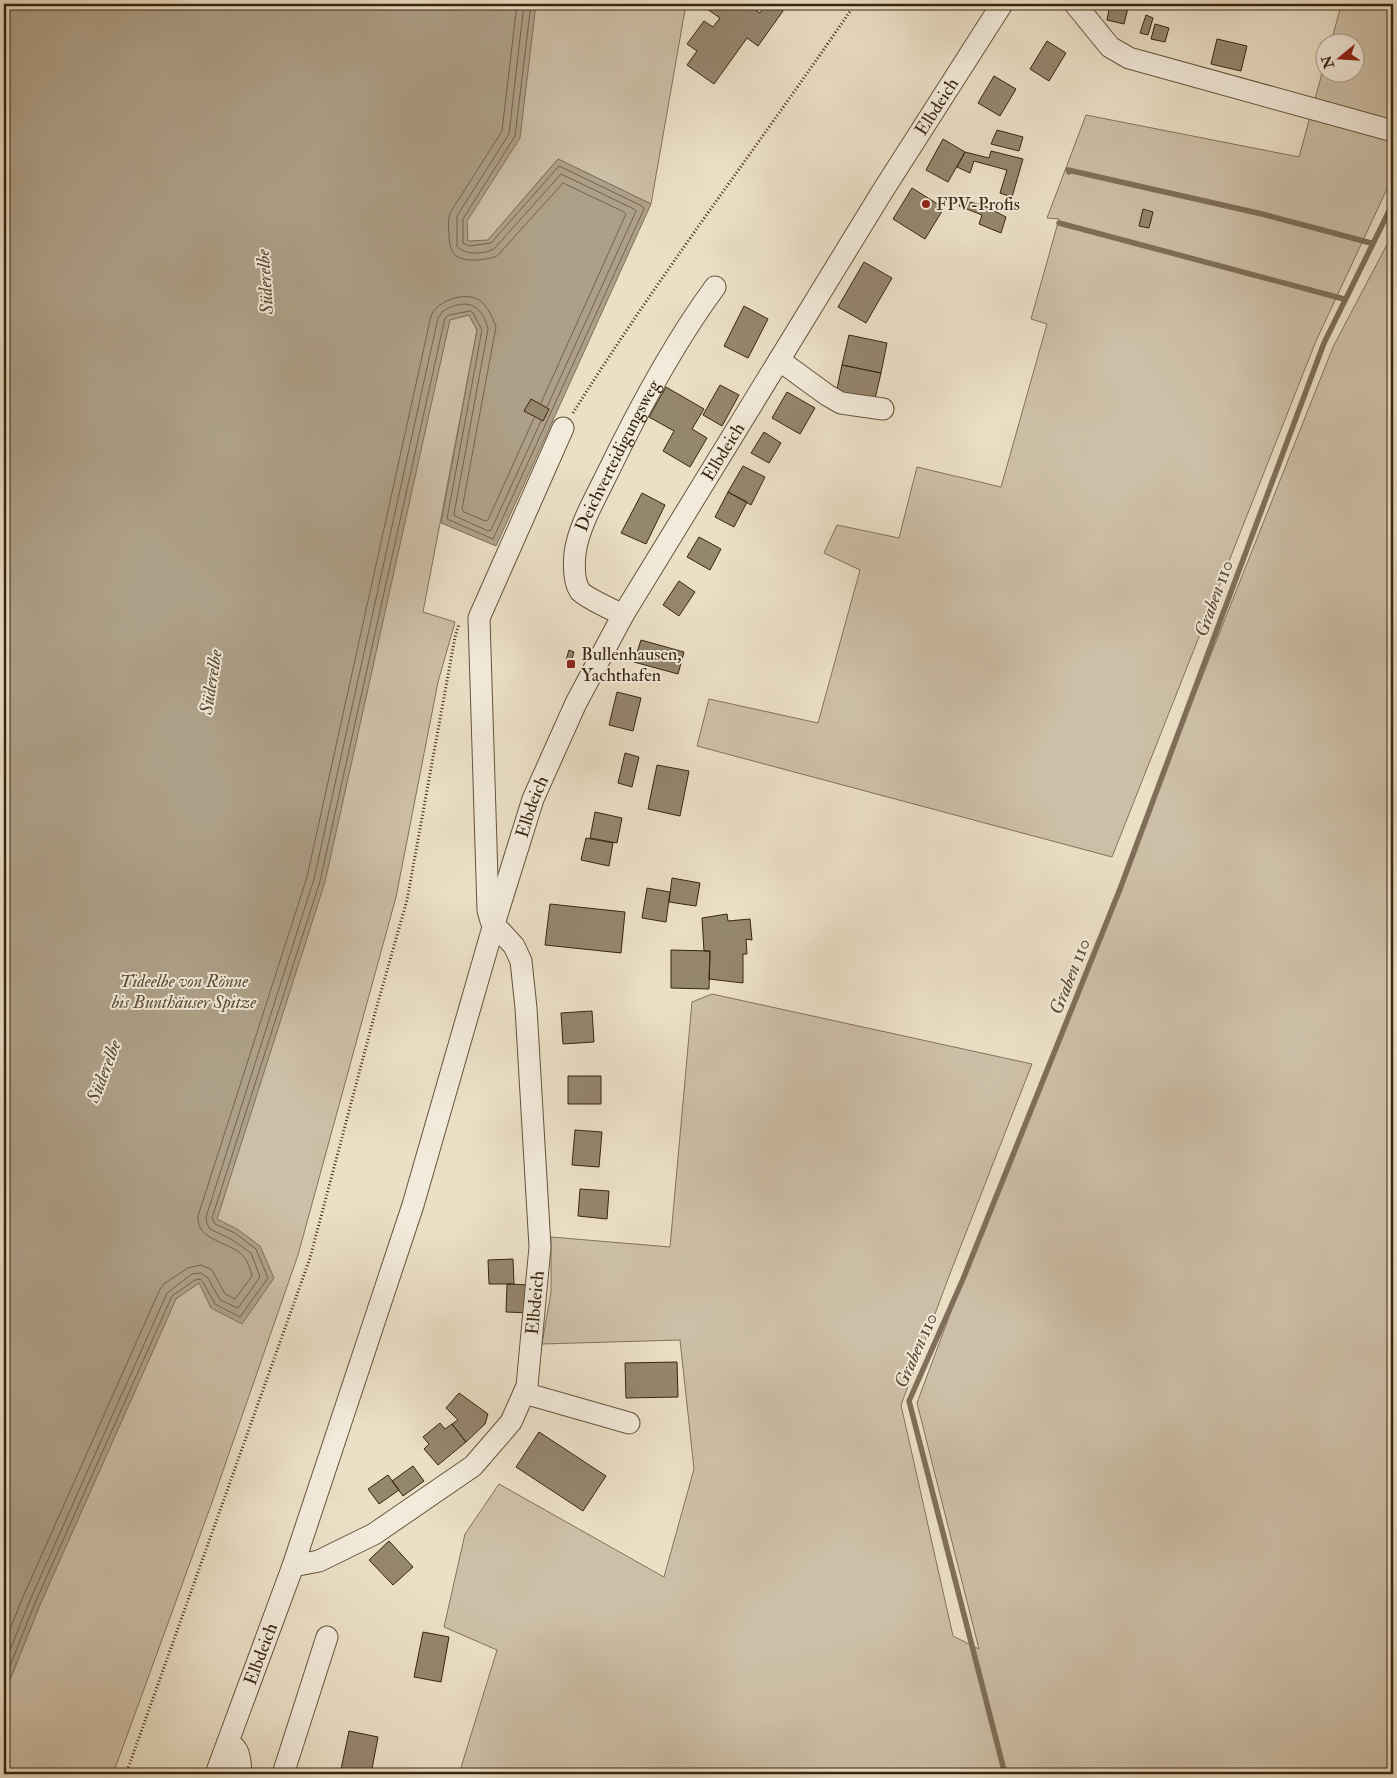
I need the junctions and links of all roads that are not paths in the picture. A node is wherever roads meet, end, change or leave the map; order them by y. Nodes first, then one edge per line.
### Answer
1 (1002, 4) edge
2 (1075, 4) edge
3 (1393, 131) edge
4 (715, 287) dead end
5 (779, 360) junction
6 (883, 409) dead end
7 (563, 428) road end
8 (623, 615) junction
9 (494, 924) junction
10 (524, 1393) junction
11 (629, 1423) dead end
12 (293, 1566) junction
13 (327, 1637) dead end
14 (228, 1743) junction
15 (216, 1774) edge
16 (240, 1774) edge
17 (283, 1774) edge

1 - 5 street, Elbdeich
2 - 3 street
4 - 8 street, Deichverteidigungsweg
5 - 6 street
5 - 8 street, Elbdeich
7 - 9 street
8 - 9 street, Elbdeich
9 - 10 street, Elbdeich
9 - 12 street, Elbdeich
10 - 11 street
10 - 12 street, Elbdeich
12 - 14 street, Elbdeich
13 - 17 street
14 - 15 street, Elbdeich
14 - 16 street

